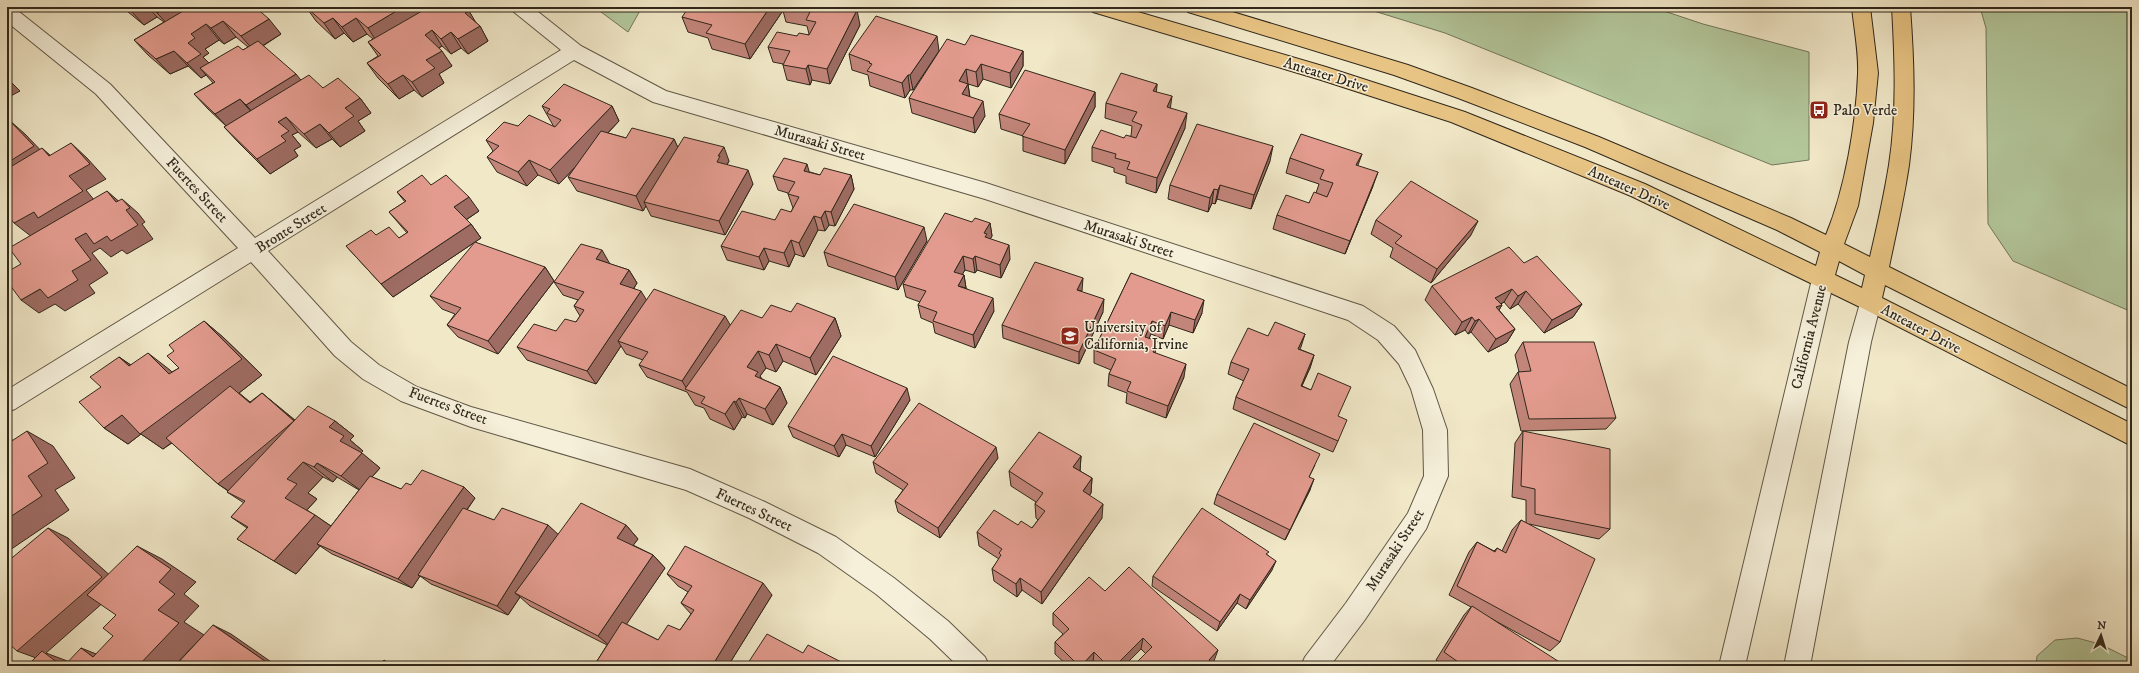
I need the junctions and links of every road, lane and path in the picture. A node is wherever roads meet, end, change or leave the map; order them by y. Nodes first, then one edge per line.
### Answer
1 (520, 7) edge
2 (1099, 7) edge
3 (1194, 7) edge
4 (1861, 7) edge
5 (1901, 7) edge
6 (7, 12) edge
7 (574, 51) junction
8 (1832, 247) junction
9 (254, 251) junction
10 (1877, 270) junction
11 (1823, 279) junction
12 (1870, 302) junction
13 (2132, 400) edge
14 (7, 402) edge
15 (2132, 436) edge
16 (976, 666) edge
17 (1314, 666) edge
18 (1732, 666) edge
19 (1797, 666) edge

1 - 7 street, Murasaki Street
2 - 11 main road, Anteater Drive
3 - 8 main road, Anteater Drive
4 - 8 main road, California Avenue
5 - 10 main road
6 - 9 street, Fuertes Street
7 - 9 street, Bronte Street
7 - 17 street, Murasaki Street
8 - 10 main road, Anteater Drive
8 - 11 main road, California Avenue
9 - 14 street, Bronte Street
9 - 16 street, Fuertes Street
10 - 12 main road
10 - 13 main road, Anteater Drive
11 - 12 main road, Anteater Drive
11 - 18 street, California Avenue
12 - 15 main road, Anteater Drive
12 - 19 street

